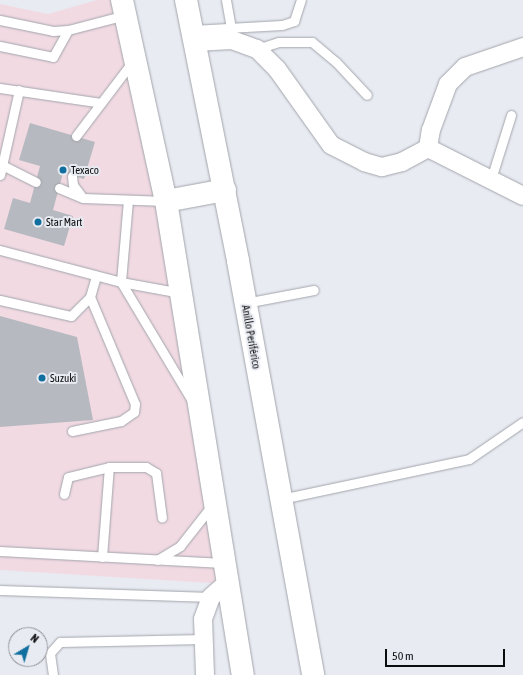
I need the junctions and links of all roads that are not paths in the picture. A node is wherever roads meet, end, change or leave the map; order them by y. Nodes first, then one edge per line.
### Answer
1 (191, 0) edge
2 (226, 0) edge
3 (301, 0) edge
4 (124, 7) edge
5 (0, 20) edge
6 (231, 27) junction
7 (68, 30) junction
8 (194, 36) junction
9 (0, 46) edge
10 (523, 47) edge
11 (257, 49) junction
12 (134, 58) junction
13 (0, 88) edge
14 (19, 90) junction
15 (367, 95) dead end
16 (101, 103) junction
17 (511, 115) dead end
18 (76, 136) dead end
19 (428, 148) junction
20 (1, 164) edge
21 (0, 176) edge
22 (72, 176) dead end
23 (491, 179) junction
24 (36, 182) dead end
25 (59, 188) dead end
26 (224, 190) junction
27 (523, 196) edge
28 (83, 198) junction
29 (128, 200) junction
30 (166, 201) junction
31 (0, 250) edge
32 (96, 276) junction
33 (121, 282) junction
34 (314, 290) dead end
35 (181, 293) junction
36 (90, 297) junction
37 (0, 300) edge
38 (245, 303) junction
39 (200, 413) junction
40 (523, 422) edge
41 (72, 431) dead end
42 (109, 467) junction
43 (64, 494) dead end
44 (281, 499) junction
45 (214, 503) junction
46 (162, 518) dead end
47 (0, 551) edge
48 (102, 557) junction
49 (157, 560) junction
50 (223, 563) junction
51 (0, 590) edge
52 (218, 590) junction
53 (204, 639) junction
54 (53, 675) edge
55 (205, 675) edge
56 (243, 675) edge
57 (313, 675) edge

1 - 8 highway, Anillo Periférico
2 - 6 lane
3 - 6 lane
4 - 7 lane
4 - 12 highway
5 - 7 lane
6 - 8 lane
7 - 9 lane
8 - 11 street
8 - 26 highway, Anillo Periférico
10 - 19 street
11 - 15 lane
11 - 19 street
12 - 16 lane
12 - 30 highway
13 - 14 lane
14 - 16 lane
14 - 20 lane
16 - 18 lane
17 - 23 lane
19 - 23 street
20 - 21 lane
20 - 24 lane
22 - 28 lane
23 - 27 street
25 - 28 lane
26 - 30 highway
26 - 38 highway, Anillo Periférico
28 - 29 lane
29 - 30 lane
29 - 33 lane
30 - 35 highway
31 - 32 lane
32 - 33 lane
32 - 36 lane
33 - 35 lane
33 - 39 lane
34 - 38 lane
35 - 39 highway
36 - 37 lane
36 - 41 lane
38 - 44 highway, Anillo Periférico
39 - 45 highway
40 - 44 lane
42 - 43 lane
42 - 46 lane
42 - 48 lane
44 - 57 highway, Anillo Periférico
45 - 49 lane
45 - 50 highway
47 - 48 lane
48 - 49 lane
49 - 50 lane
50 - 52 highway
51 - 52 lane
52 - 53 street
52 - 56 highway
53 - 54 lane
53 - 55 street

